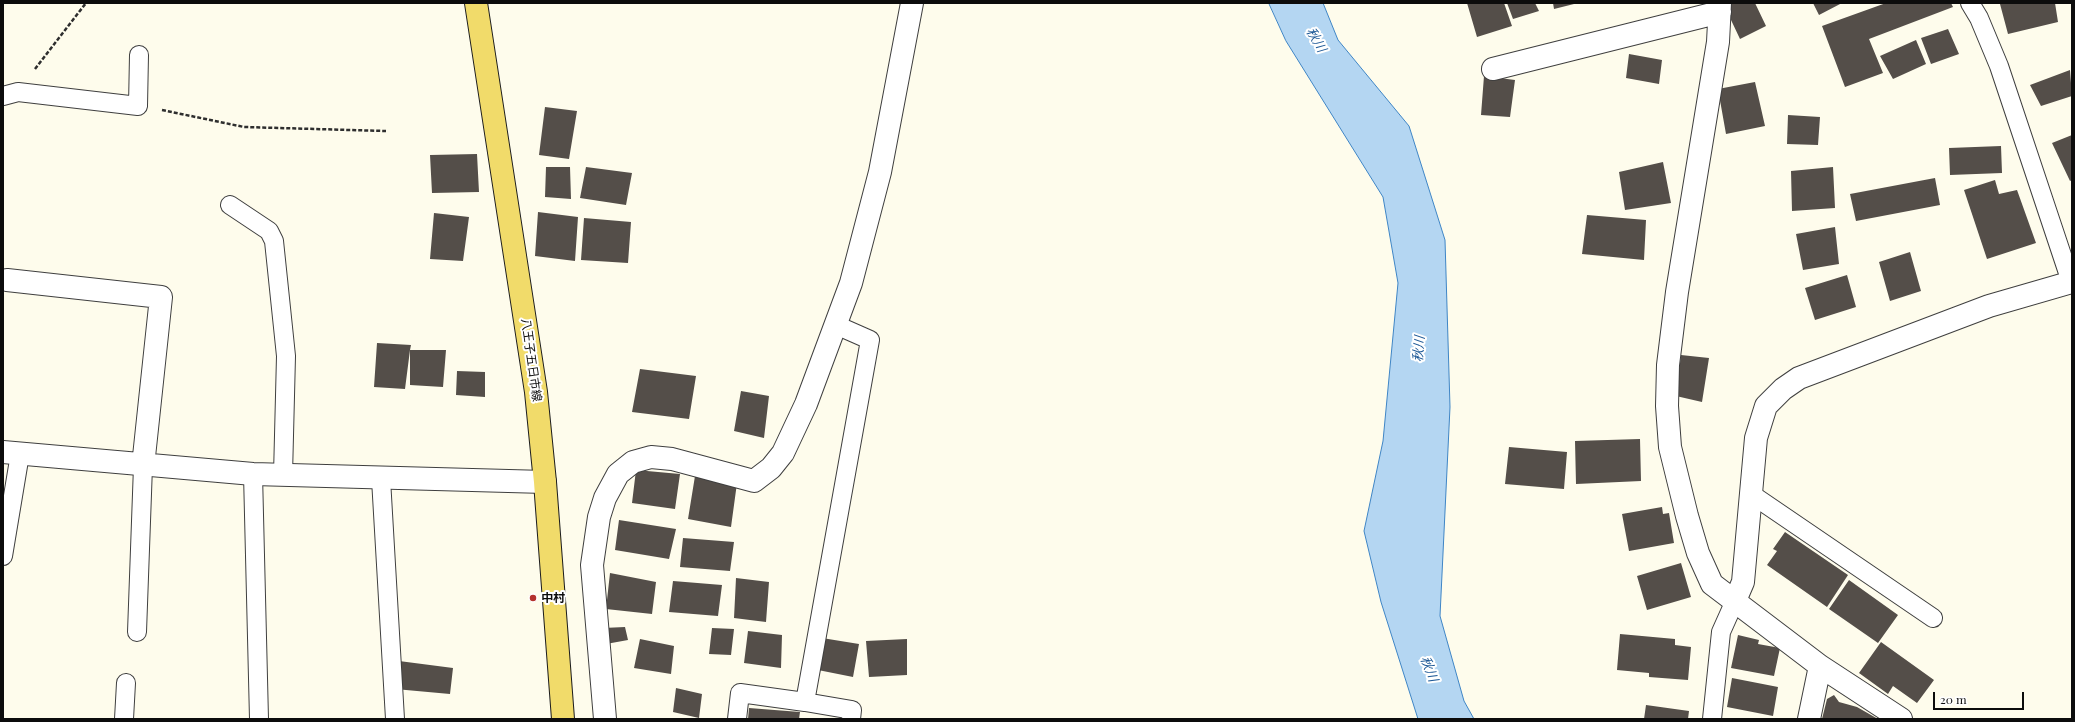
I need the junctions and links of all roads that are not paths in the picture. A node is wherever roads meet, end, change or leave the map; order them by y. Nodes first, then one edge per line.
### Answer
1 (476, 3) edge
2 (912, 3) edge
3 (1970, 3) edge
4 (1720, 8) edge
5 (139, 55) dead end
6 (1493, 69) dead end
7 (10, 94) edge
8 (230, 205) dead end
9 (7, 280) dead end
10 (2072, 282) edge
11 (836, 325) junction
12 (12, 453) edge
13 (143, 466) junction
14 (252, 474) junction
15 (283, 475) junction
16 (382, 479) junction
17 (545, 482) junction
18 (1751, 494) junction
19 (3, 556) edge
20 (1734, 603) junction
21 (1933, 618) dead end
22 (137, 632) dead end
23 (1820, 666) junction
24 (126, 683) dead end
25 (805, 702) junction
26 (124, 719) edge
27 (258, 719) edge
28 (394, 719) edge
29 (563, 719) edge
30 (605, 719) edge
31 (737, 719) edge
32 (851, 719) edge
33 (1712, 719) edge
34 (1809, 719) edge
35 (1901, 719) edge

1 - 17 main road, 八王子五日市線
2 - 11 street
3 - 10 lane
4 - 6 street
4 - 20 street
5 - 7 lane
8 - 15 lane
9 - 13 street
10 - 18 street
11 - 25 lane
11 - 30 street
12 - 13 street
12 - 19 lane
13 - 14 street
13 - 22 lane
14 - 15 street
14 - 27 lane
15 - 16 street
16 - 17 street
16 - 28 lane
17 - 29 main road, 八王子五日市線
18 - 20 street
18 - 21 lane
20 - 23 street
20 - 33 lane
23 - 34 street
23 - 35 street
24 - 26 lane
25 - 31 lane
25 - 32 lane

